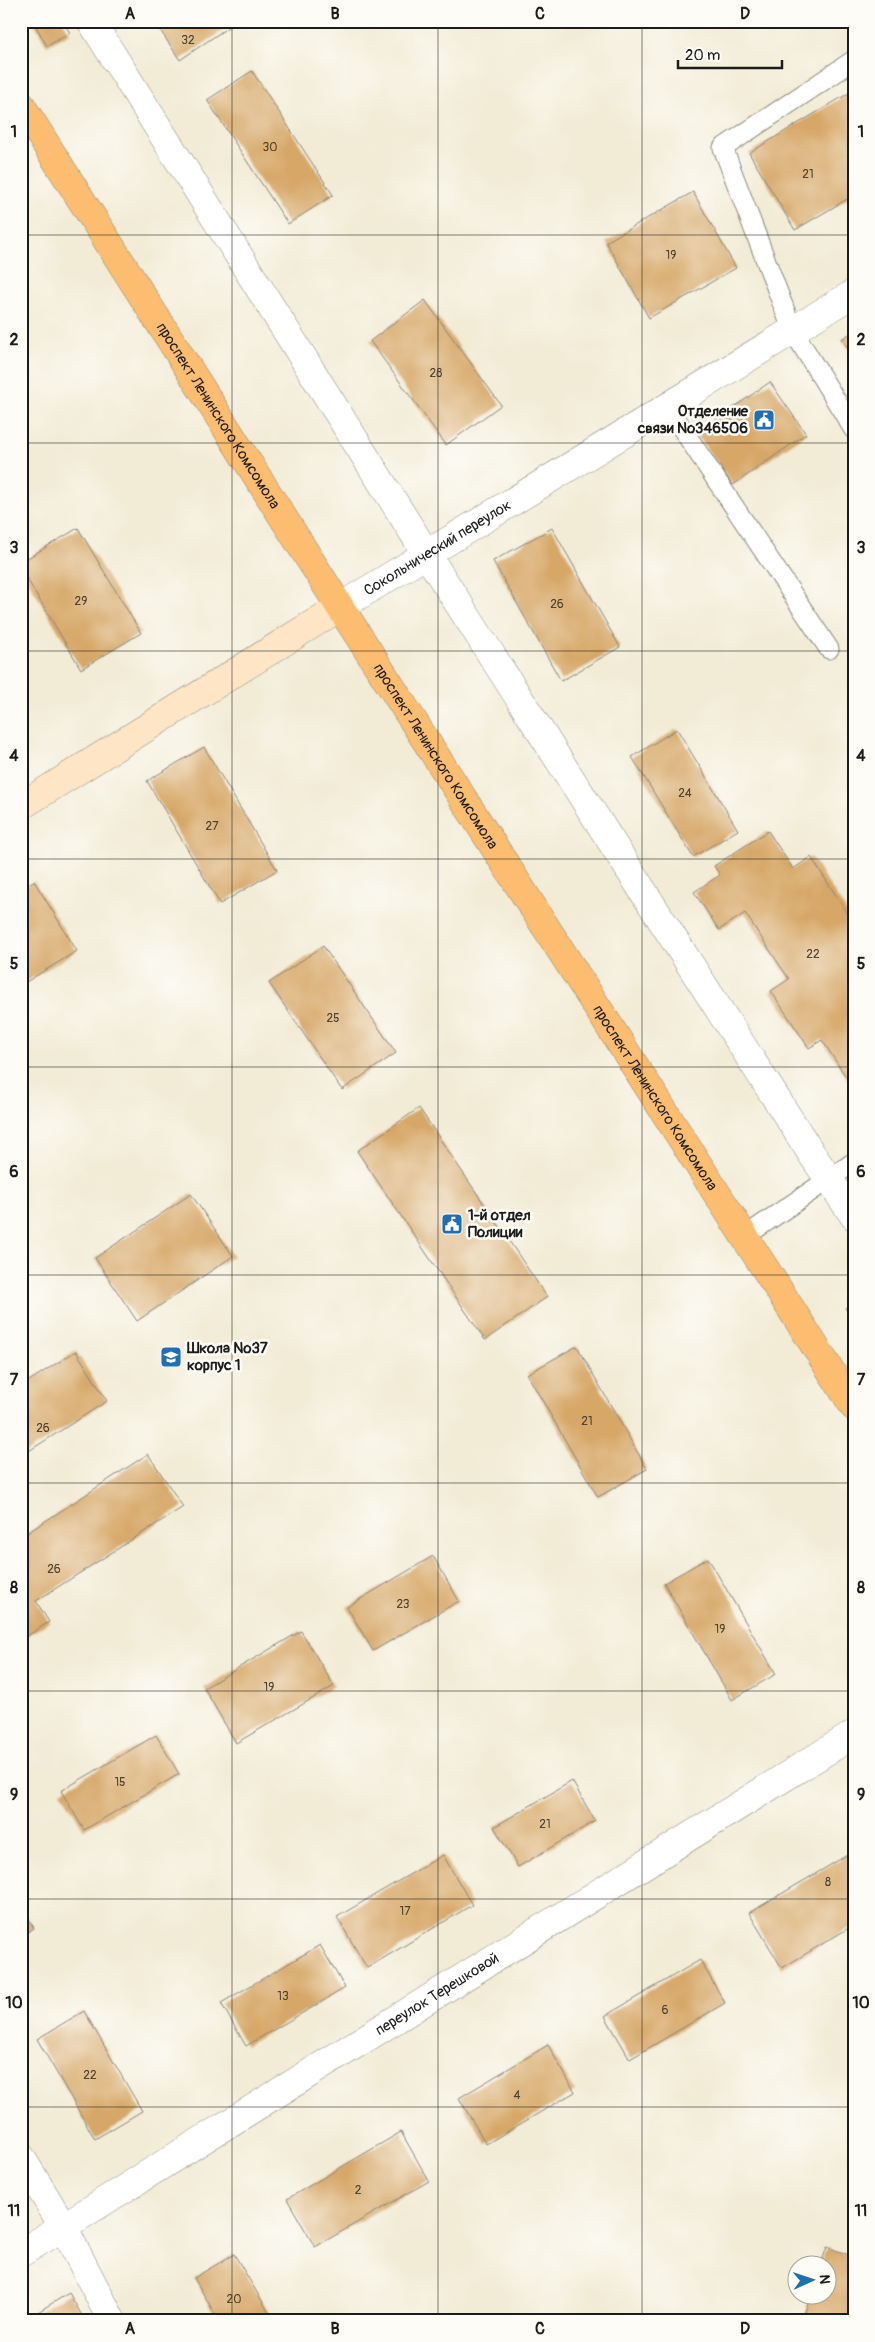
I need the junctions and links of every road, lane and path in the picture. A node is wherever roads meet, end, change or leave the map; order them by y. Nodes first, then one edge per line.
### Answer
1 (91, 21) edge
2 (854, 60) edge
3 (21, 105) edge
4 (854, 293) edge
5 (792, 330) junction
6 (667, 406) junction
7 (854, 430) edge
8 (426, 553) junction
9 (340, 607) junction
10 (830, 648) dead end
11 (21, 806) edge
12 (854, 1162) edge
13 (829, 1180) junction
14 (854, 1216) edge
15 (744, 1237) junction
16 (854, 1407) edge
17 (854, 1734) edge
18 (21, 2157) edge
19 (63, 2226) junction
20 (21, 2253) edge
21 (112, 2321) edge

1 - 8 street
2 - 5 lane
3 - 9 main road, проспект Ленинского Комсомола
4 - 5 street, Сокольнический переулок
5 - 6 street, Сокольнический переулок
5 - 7 lane
6 - 8 street, Сокольнический переулок
6 - 10 lane
8 - 9 street, Сокольнический переулок
8 - 13 street
9 - 11 street, Сокольнический переулок
9 - 15 main road, проспект Ленинского Комсомола
12 - 13 lane
13 - 14 street
13 - 15 lane
15 - 16 main road, проспект Ленинского Комсомола
17 - 19 street, переулок Терешковой
18 - 19 street
19 - 20 street, переулок Терешковой
19 - 21 street

